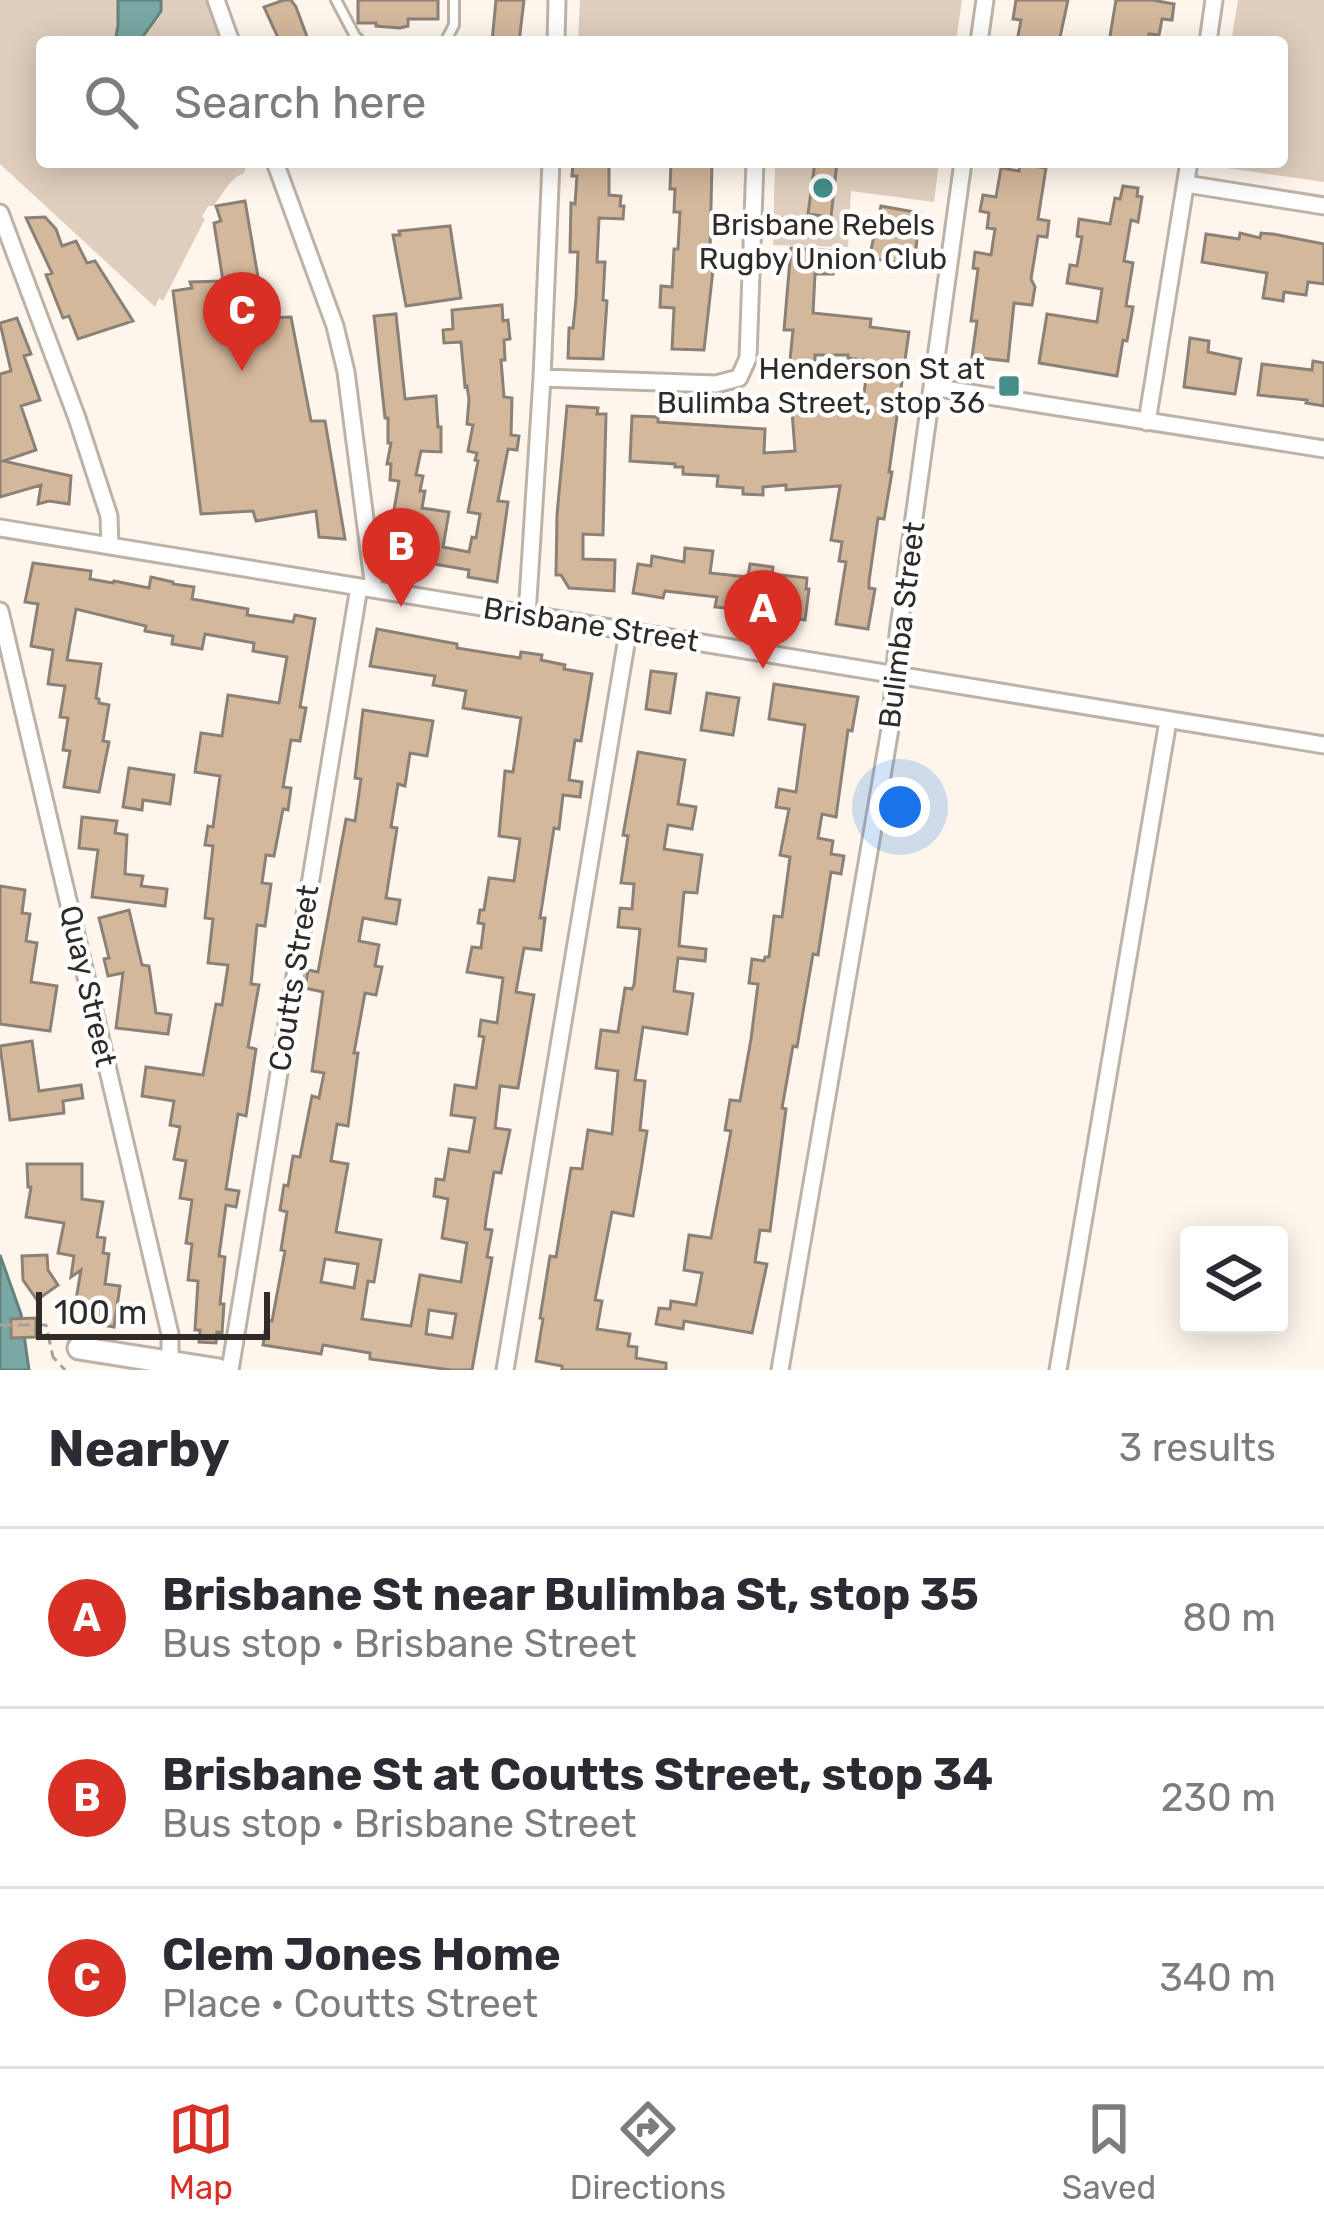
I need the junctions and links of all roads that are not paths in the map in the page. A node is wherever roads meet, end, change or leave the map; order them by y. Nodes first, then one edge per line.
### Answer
1 (336, 0) edge
2 (454, 0) edge
3 (557, 0) edge
4 (985, 0) edge
5 (1214, 0) edge
6 (222, 2) edge
7 (230, 36) edge
8 (355, 36) edge
9 (448, 36) edge
10 (556, 36) edge
11 (980, 36) edge
12 (1209, 36) edge
13 (277, 168) edge
14 (551, 168) edge
15 (755, 168) edge
16 (962, 168) edge
17 (1188, 168) edge
18 (1186, 184) junction
19 (1324, 206) edge
20 (0, 213) edge
21 (542, 378) junction
22 (932, 387) junction
23 (1147, 422) junction
24 (1324, 449) edge
25 (0, 528) edge
26 (110, 546) junction
27 (366, 588) junction
28 (0, 610) edge
29 (527, 615) junction
30 (628, 632) junction
31 (895, 675) junction
32 (1168, 721) junction
33 (1324, 745) edge
34 (79, 1348) dead end
35 (170, 1362) junction
36 (219, 1370) edge
37 (230, 1370) edge
38 (505, 1370) edge
39 (781, 1370) edge
40 (1058, 1370) edge

1 - 8 lane
2 - 9 lane
3 - 10 street
4 - 11 street
5 - 12 street
6 - 7 street
13 - 27 street, Coutts Street
14 - 21 street
15 - 21 street
16 - 22 street, Bulimba Street
17 - 18 street
18 - 19 street
18 - 23 street
20 - 26 street
21 - 29 street
22 - 23 street
22 - 31 street, Bulimba Street
23 - 24 street
25 - 26 street, Brisbane Street
26 - 27 street, Brisbane Street
27 - 29 street, Brisbane Street
27 - 37 street, Coutts Street
28 - 35 street, Quay Street
29 - 30 street, Brisbane Street
30 - 31 street, Brisbane Street
30 - 38 street
31 - 32 street, Brisbane Street
31 - 39 street, Bulimba Street
32 - 33 street, Brisbane Street
32 - 40 street
34 - 35 street
35 - 36 street

